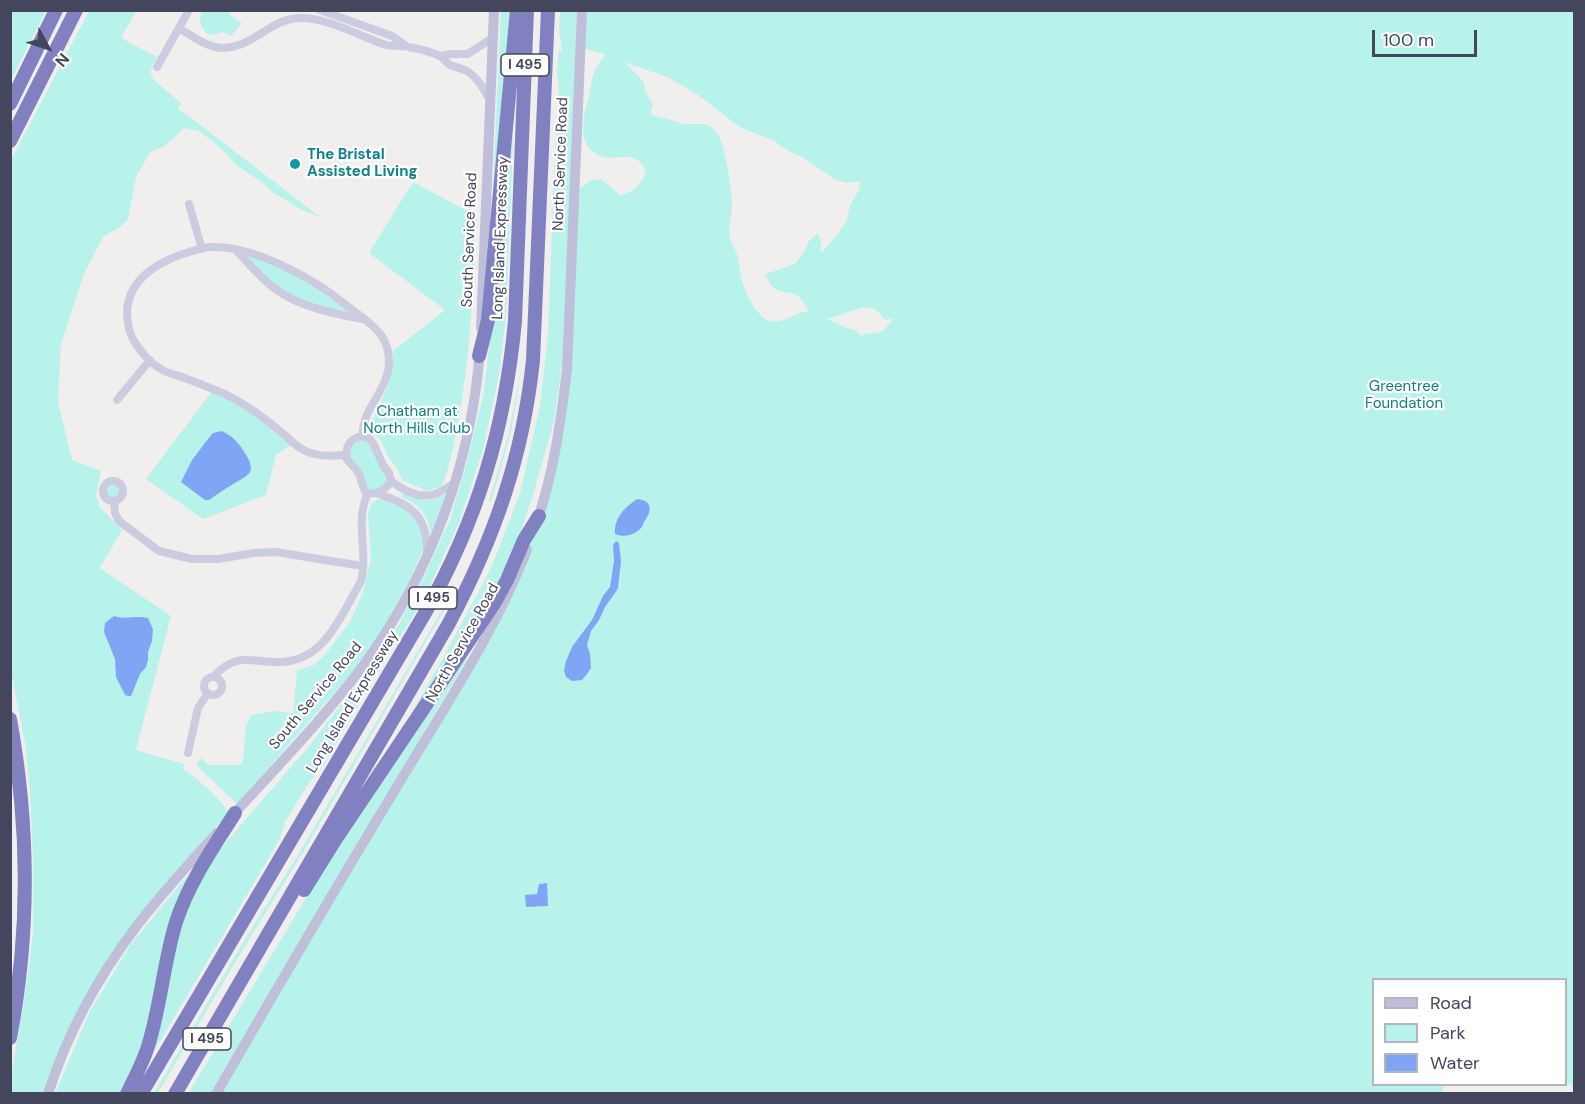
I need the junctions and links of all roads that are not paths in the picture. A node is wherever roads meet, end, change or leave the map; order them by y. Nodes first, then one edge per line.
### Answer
1 (56, 10) edge
2 (76, 10) edge
3 (189, 10) edge
4 (290, 10) edge
5 (320, 10) edge
6 (494, 10) edge
7 (517, 10) edge
8 (527, 10) edge
9 (548, 10) edge
10 (582, 10) edge
11 (287, 20) junction
12 (179, 28) junction
13 (492, 38) junction
14 (406, 46) junction
15 (439, 56) junction
16 (157, 67) dead end
17 (490, 101) junction
18 (10, 104) edge
19 (10, 141) edge
20 (189, 204) dead end
21 (202, 249) junction
22 (236, 250) junction
23 (362, 319) junction
24 (479, 356) junction
25 (150, 360) junction
26 (117, 400) dead end
27 (363, 436) junction
28 (346, 455) junction
29 (392, 481) junction
30 (455, 482) junction
31 (376, 493) junction
32 (367, 494) junction
33 (114, 501) dead end
34 (538, 516) junction
35 (427, 555) junction
36 (362, 566) junction
37 (214, 676) junction
38 (208, 693) junction
39 (10, 719) edge
40 (188, 753) dead end
41 (235, 813) junction
42 (239, 985) junction
43 (10, 1038) edge
44 (48, 1094) edge
45 (127, 1094) edge
46 (141, 1094) edge
47 (175, 1094) edge
48 (216, 1094) edge

1 - 18 highway
2 - 19 highway
3 - 12 street
4 - 11 street
5 - 14 street
6 - 13 main road, South Service Road
7 - 24 highway
8 - 46 highway, Long Island Expressway / I 495
9 - 42 highway, I 495
10 - 34 main road, North Service Road
11 - 12 street
11 - 14 street
12 - 16 street
13 - 15 street
13 - 17 main road, South Service Road
14 - 15 street
15 - 17 street
17 - 24 main road, South Service Road
20 - 21 street
21 - 22 street
21 - 25 street
22 - 23 street
22 - 23 street
23 - 27 street
24 - 30 main road, South Service Road
25 - 26 street
25 - 28 street
27 - 28 street
27 - 29 street
28 - 32 street
29 - 30 street
29 - 31 street
30 - 35 main road, South Service Road
31 - 32 street
31 - 35 street
32 - 36 street
33 - 36 street
34 - 42 highway
34 - 48 main road, North Service Road
35 - 41 main road, South Service Road
36 - 37 street
37 - 38 street
37 - 38 street
38 - 40 street
39 - 43 highway
41 - 44 main road, South Service Road
41 - 45 highway
42 - 47 highway, I 495

